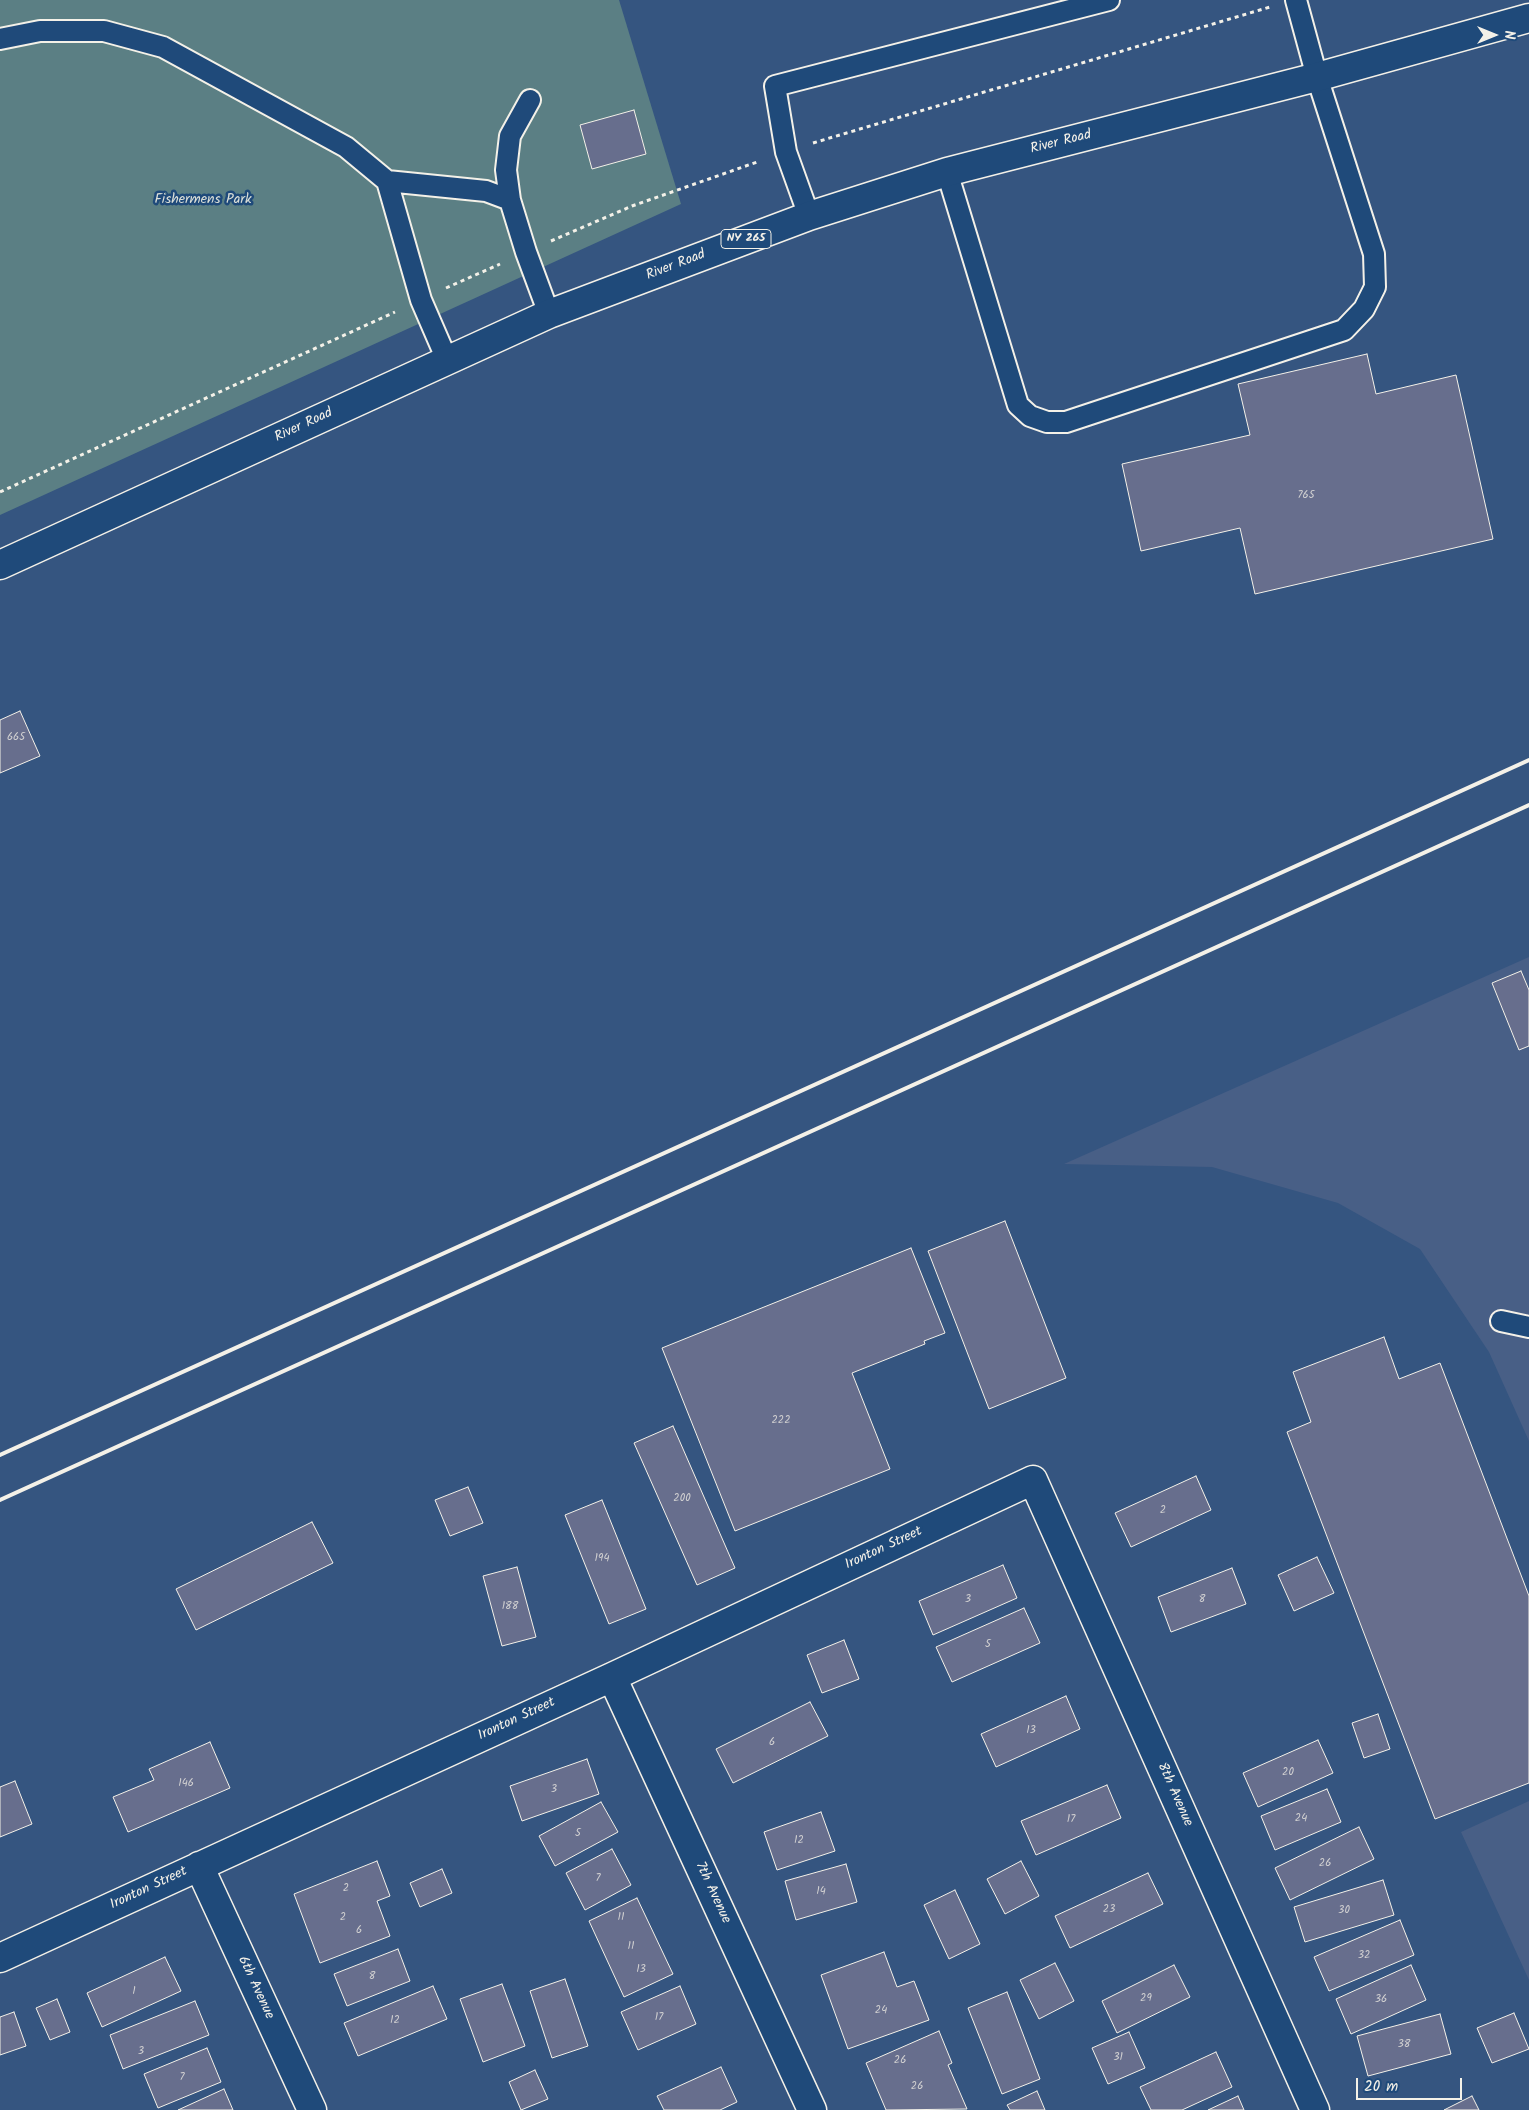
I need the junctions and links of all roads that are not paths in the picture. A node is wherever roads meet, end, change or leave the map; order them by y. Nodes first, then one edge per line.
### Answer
1 (1109, 0) edge
2 (1296, 0) edge
3 (1529, 18) edge
4 (0, 39) edge
5 (1317, 77) junction
6 (530, 100) dead end
7 (947, 172) junction
8 (388, 180) junction
9 (510, 200) junction
10 (809, 216) junction
11 (549, 314) junction
12 (447, 360) junction
13 (0, 565) edge
14 (1501, 1321) dead end
15 (1529, 1327) edge
16 (1033, 1480) joint
17 (612, 1677) junction
18 (199, 1866) junction
19 (0, 1958) edge
20 (312, 2110) edge
21 (812, 2110) edge
22 (1315, 2110) edge

1 - 10 lane
2 - 5 lane
3 - 5 street, River Road / NY 265
4 - 8 lane
5 - 7 street, River Road / NY 265
5 - 7 lane
6 - 9 lane
7 - 10 street, River Road / NY 265
8 - 9 lane
8 - 12 lane
9 - 11 lane
10 - 11 street, River Road / NY 265
11 - 12 street, River Road / NY 265
12 - 13 street, River Road / NY 265
14 - 15 lane
16 - 17 street, Ironton Street
16 - 22 street, 8th Avenue
17 - 18 street, Ironton Street
17 - 21 street, 7th Avenue
18 - 19 street, Ironton Street
18 - 20 street, 6th Avenue

